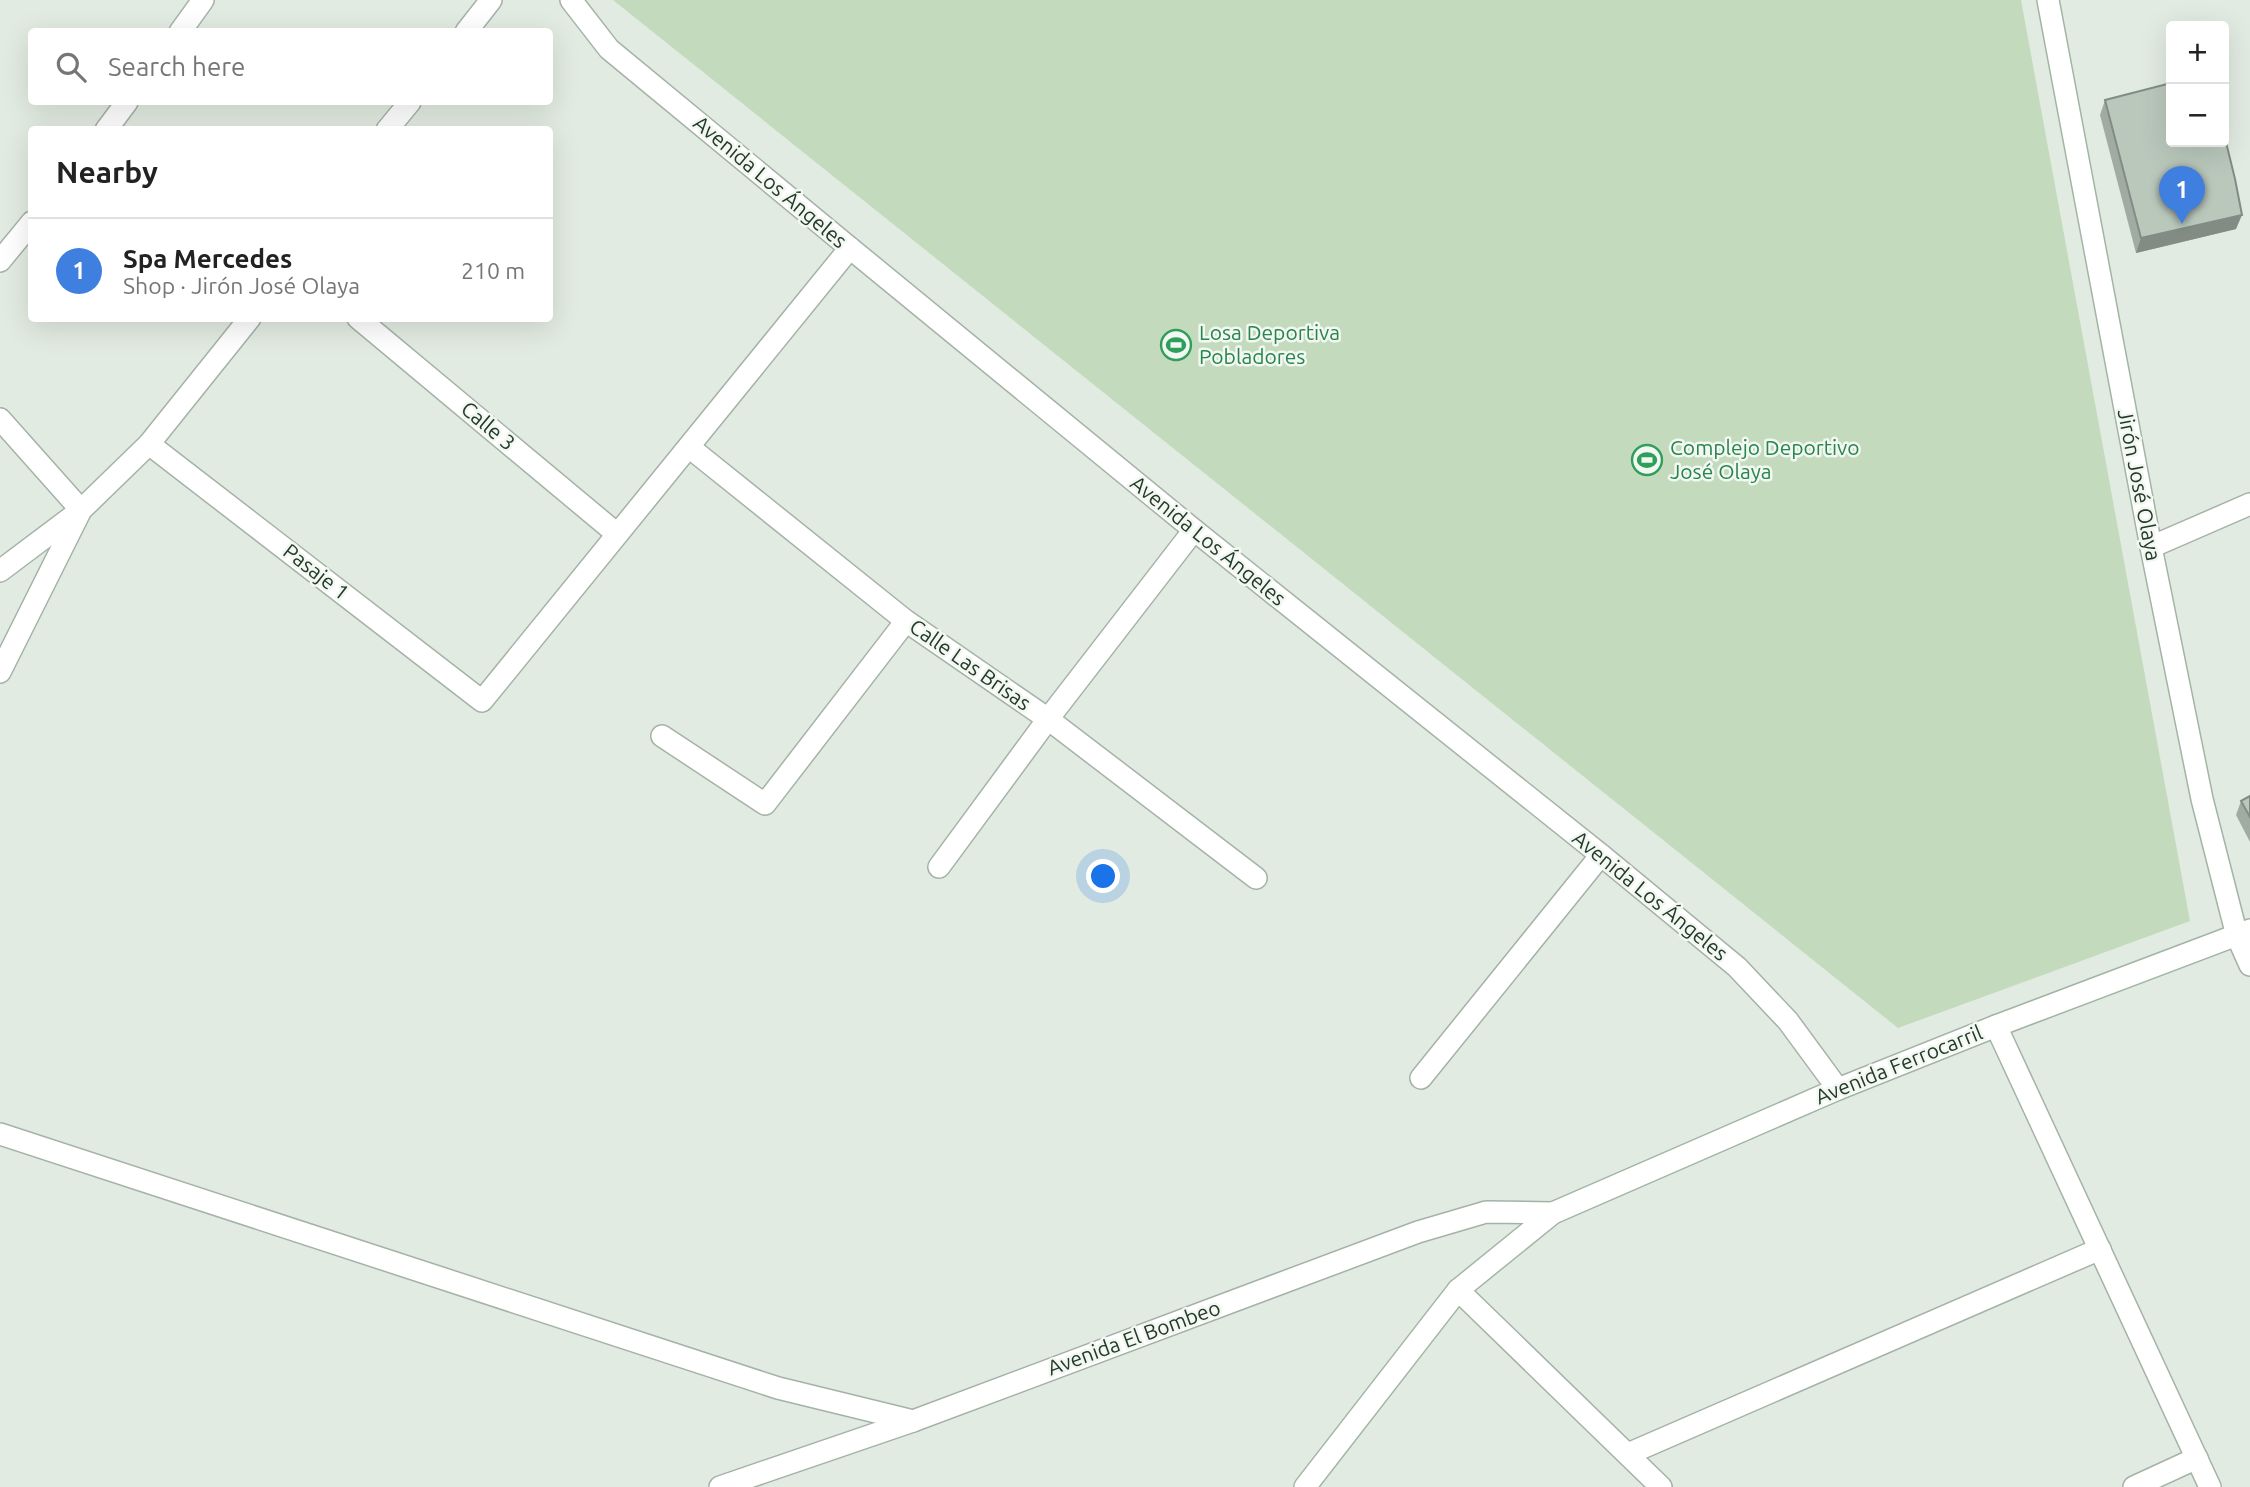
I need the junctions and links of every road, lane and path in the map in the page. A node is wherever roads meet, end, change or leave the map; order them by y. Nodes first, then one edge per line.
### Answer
1 (204, 0) edge
2 (491, 0) edge
3 (571, 0) edge
4 (2048, 0) edge
5 (183, 28) edge
6 (469, 28) edge
7 (125, 105) edge
8 (408, 105) edge
9 (109, 126) edge
10 (390, 126) edge
11 (28, 227) edge
12 (850, 248) junction
13 (0, 261) edge
14 (247, 322) edge
15 (363, 322) edge
16 (0, 419) edge
17 (149, 444) junction
18 (689, 447) junction
19 (2250, 504) edge
20 (81, 510) junction
21 (1194, 530) junction
22 (617, 534) junction
23 (2151, 547) junction
24 (0, 571) edge
25 (906, 621) junction
26 (0, 672) edge
27 (1048, 719) junction
28 (662, 736) dead end
29 (1601, 855) junction
30 (939, 867) dead end
31 (1256, 878) dead end
32 (2244, 933) edge
33 (2250, 965) edge
34 (1996, 1026) junction
35 (1421, 1079) dead end
36 (1838, 1089) junction
37 (0, 1134) edge
38 (1553, 1213) junction
39 (2100, 1249) junction
40 (1458, 1290) junction
41 (913, 1421) junction
42 (1628, 1454) junction
43 (2197, 1458) junction
44 (720, 1487) edge
45 (1305, 1487) edge
46 (1661, 1487) edge
47 (2134, 1487) edge
48 (2210, 1487) edge

1 - 5 street
2 - 6 street
3 - 12 street, Avenida Los Ángeles
4 - 23 street, Jirón José Olaya
7 - 9 street
8 - 10 street
11 - 13 street
12 - 18 street
12 - 21 street, Avenida Los Ángeles
14 - 17 street
15 - 22 street, Calle 3
16 - 20 street
17 - 20 street
17 - 22 street, Pasaje 1
18 - 22 street
18 - 25 street, Calle Las Brisas
19 - 23 street
20 - 24 street
20 - 26 street
21 - 27 street
21 - 29 street, Avenida Los Ángeles
23 - 32 street, Jirón José Olaya
25 - 27 street, Calle Las Brisas
25 - 28 street
27 - 30 street
27 - 31 street, Calle Las Brisas
29 - 35 street
29 - 36 street, Avenida Los Ángeles
32 - 33 street, Jirón José Olaya
32 - 34 street, Avenida Ferrocarril
34 - 36 street, Avenida Ferrocarril
34 - 39 street
36 - 38 street, Avenida Ferrocarril
37 - 41 street
38 - 40 street
38 - 41 street, Avenida El Bombeo
39 - 42 street
39 - 43 street
40 - 42 street
40 - 45 street
41 - 44 street, Avenida El Bombeo
42 - 46 street
43 - 47 street
43 - 48 street

